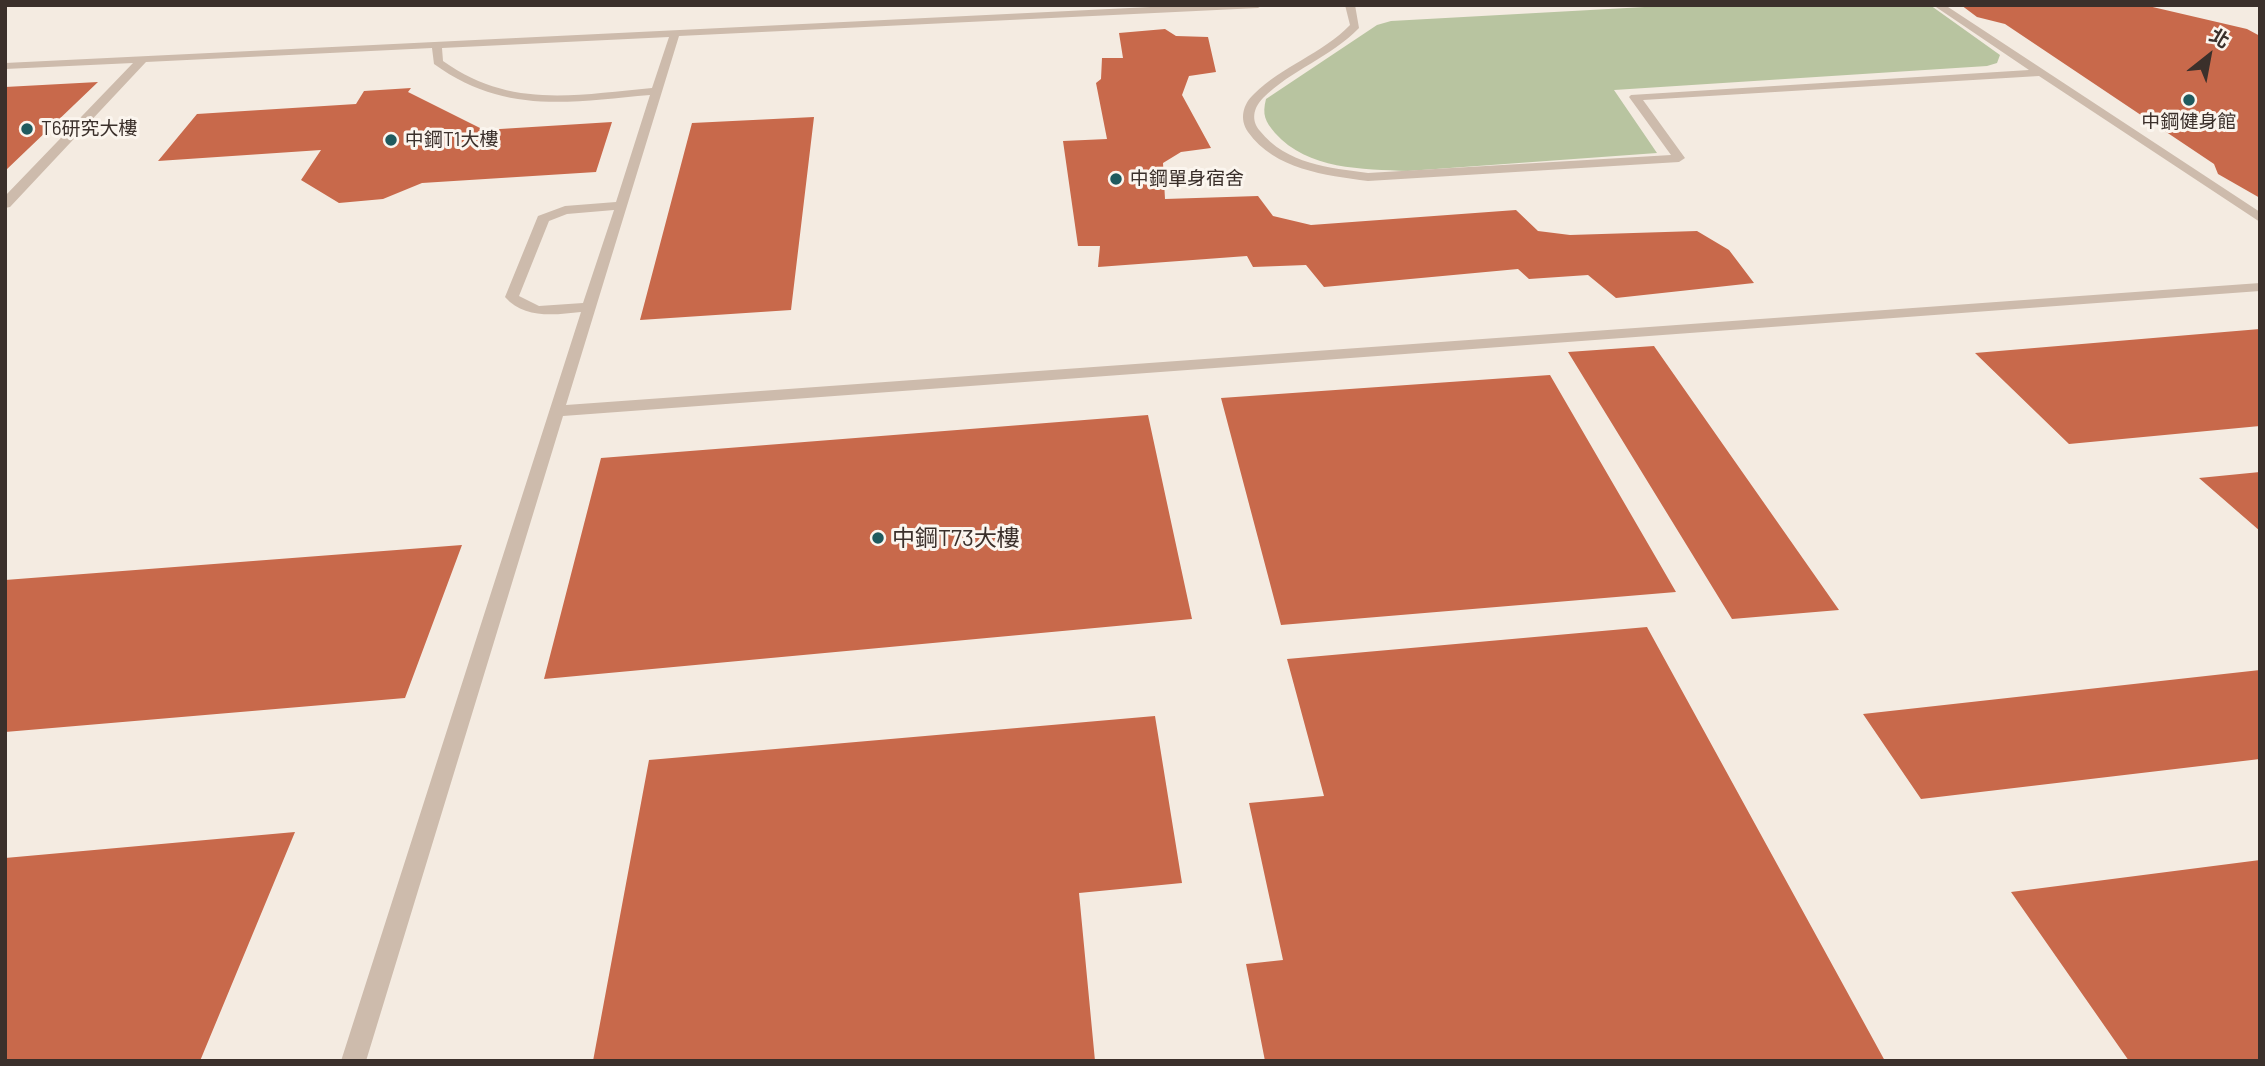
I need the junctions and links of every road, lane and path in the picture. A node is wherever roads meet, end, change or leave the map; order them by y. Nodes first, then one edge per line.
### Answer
1 (1258, 5) edge
2 (1350, 5) edge
3 (1938, 5) edge
4 (675, 34) junction
5 (437, 45) junction
6 (142, 60) junction
7 (5, 66) edge
8 (2040, 72) junction
9 (658, 91) junction
10 (5, 204) edge
11 (621, 205) junction
12 (2260, 218) edge
13 (2260, 287) edge
14 (590, 307) junction
15 (558, 411) junction
16 (353, 1061) edge

1 - 4 lane
2 - 8 lane
3 - 8 lane
4 - 5 lane
4 - 9 lane
5 - 6 lane
5 - 9 lane
6 - 7 lane
6 - 10 lane
8 - 12 lane
9 - 11 lane
11 - 14 lane
11 - 14 lane
13 - 15 lane
14 - 15 lane
15 - 16 lane

